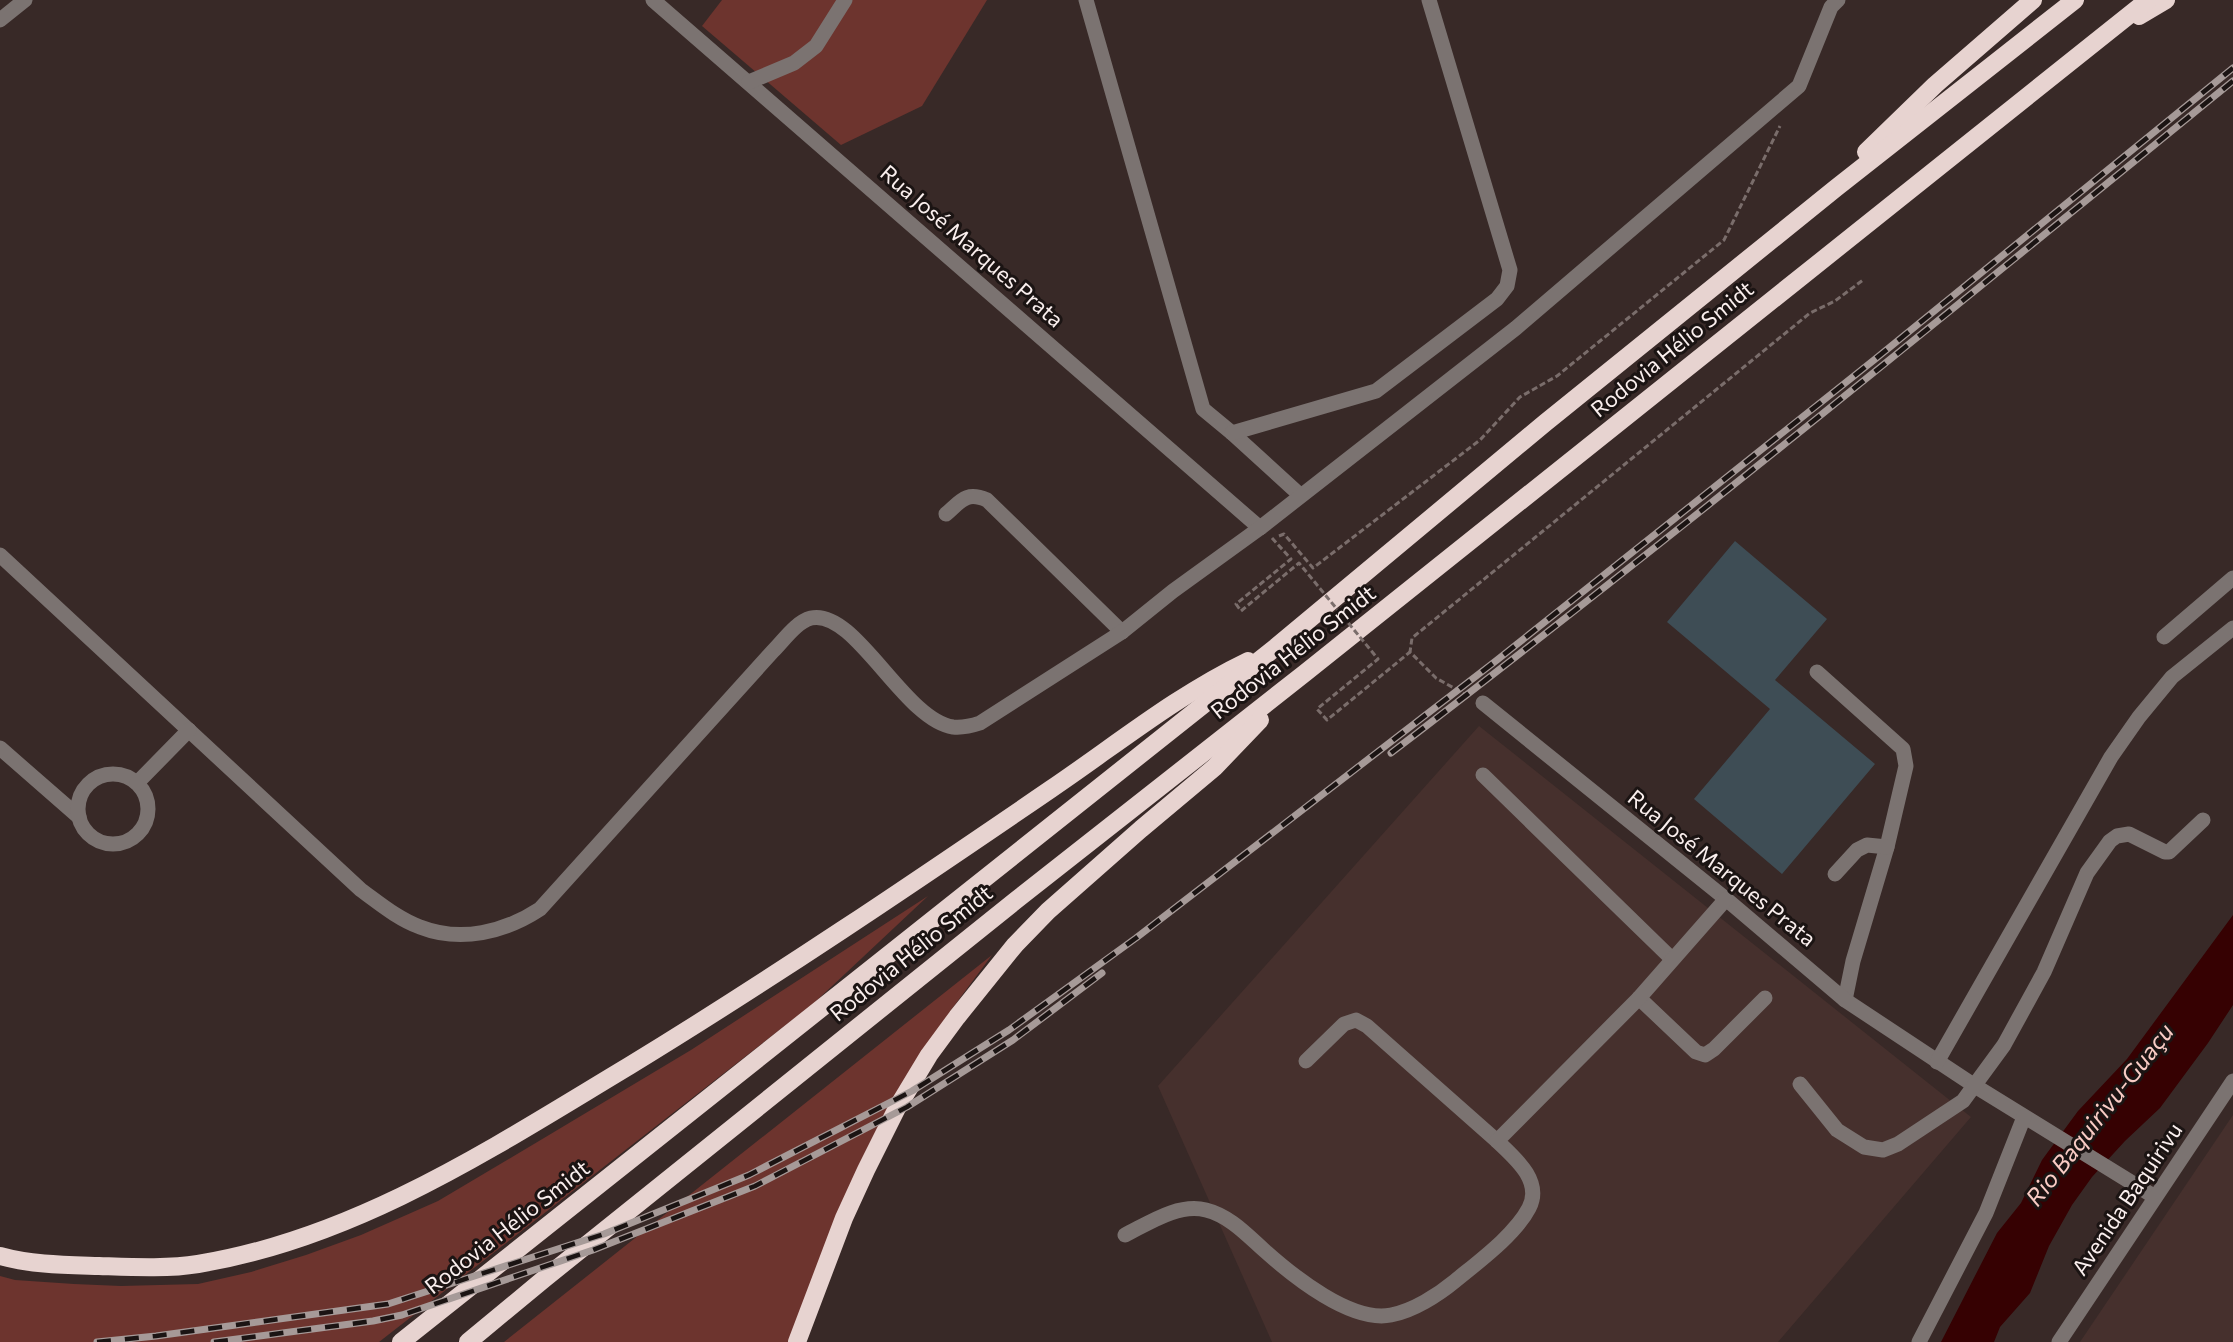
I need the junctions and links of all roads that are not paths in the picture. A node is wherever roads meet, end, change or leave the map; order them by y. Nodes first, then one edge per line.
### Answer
1 (25, 0) edge
2 (653, 0) edge
3 (845, 0) edge
4 (1086, 0) edge
5 (1429, 0) edge
6 (1838, 0) edge
7 (2033, 0) edge
8 (2075, 0) edge
9 (2148, 0) edge
10 (2166, 0) edge
11 (0, 20) edge
12 (2091, 45) junction
13 (749, 82) junction
14 (1836, 188) junction
15 (1232, 433) junction
16 (1300, 495) junction
17 (946, 514) dead end
18 (1266, 533) junction
19 (0, 555) edge
20 (2233, 578) edge
21 (2233, 628) edge
22 (1122, 632) junction
23 (2164, 637) dead end
24 (1276, 647) junction
25 (1817, 672) dead end
26 (1305, 673) junction
27 (1483, 704) road end
28 (189, 730) junction
29 (0, 748) edge
30 (1483, 775) dead end
31 (137, 783) junction
32 (79, 817) junction
33 (2204, 820) dead end
34 (1887, 847) junction
35 (1835, 874) dead end
36 (1726, 899) junction
37 (1672, 959) junction
38 (1639, 998) junction
39 (1765, 998) dead end
40 (1845, 1000) junction
41 (1306, 1061) dead end
42 (1937, 1062) junction
43 (2233, 1081) edge
44 (1800, 1084) dead end
45 (1975, 1086) junction
46 (2031, 1121) junction
47 (1497, 1141) junction
48 (2155, 1197) junction
49 (1125, 1235) dead end
50 (0, 1256) edge
51 (401, 1342) edge
52 (468, 1342) edge
53 (797, 1342) edge
54 (1919, 1342) edge
55 (2059, 1342) edge

1 - 11 street
2 - 13 street, Rua José Marques Prata
3 - 13 street
4 - 15 street
5 - 15 street
6 - 16 street
7 - 14 highway
8 - 14 highway, Rodovia Hélio Smidt
9 - 12 highway, Rodovia Hélio Smidt
10 - 12 highway
12 - 26 highway, Rodovia Hélio Smidt
13 - 18 street, Rua José Marques Prata
14 - 24 highway, Rodovia Hélio Smidt
15 - 16 street
16 - 18 street
17 - 22 street
18 - 22 street
19 - 28 street
20 - 23 street
21 - 42 street
22 - 28 street
24 - 50 highway
24 - 51 highway, Rodovia Hélio Smidt
25 - 34 street
26 - 52 highway, Rodovia Hélio Smidt
26 - 53 highway
27 - 36 street, Rua José Marques Prata
28 - 31 street
29 - 32 street
30 - 37 street
31 - 32 street
31 - 32 street
33 - 45 street
34 - 35 street
34 - 40 street
36 - 37 street
36 - 40 street, Rua José Marques Prata
37 - 38 street
38 - 39 street
38 - 47 street
40 - 42 street, Rua José Marques Prata
41 - 47 street
42 - 45 street, Rua José Marques Prata
43 - 48 street, Avenida Baquirivu
44 - 45 street
45 - 46 street, Rua José Marques Prata
46 - 48 street, Rua José Marques Prata
46 - 54 street
47 - 49 street
48 - 55 street, Avenida Baquirivu

